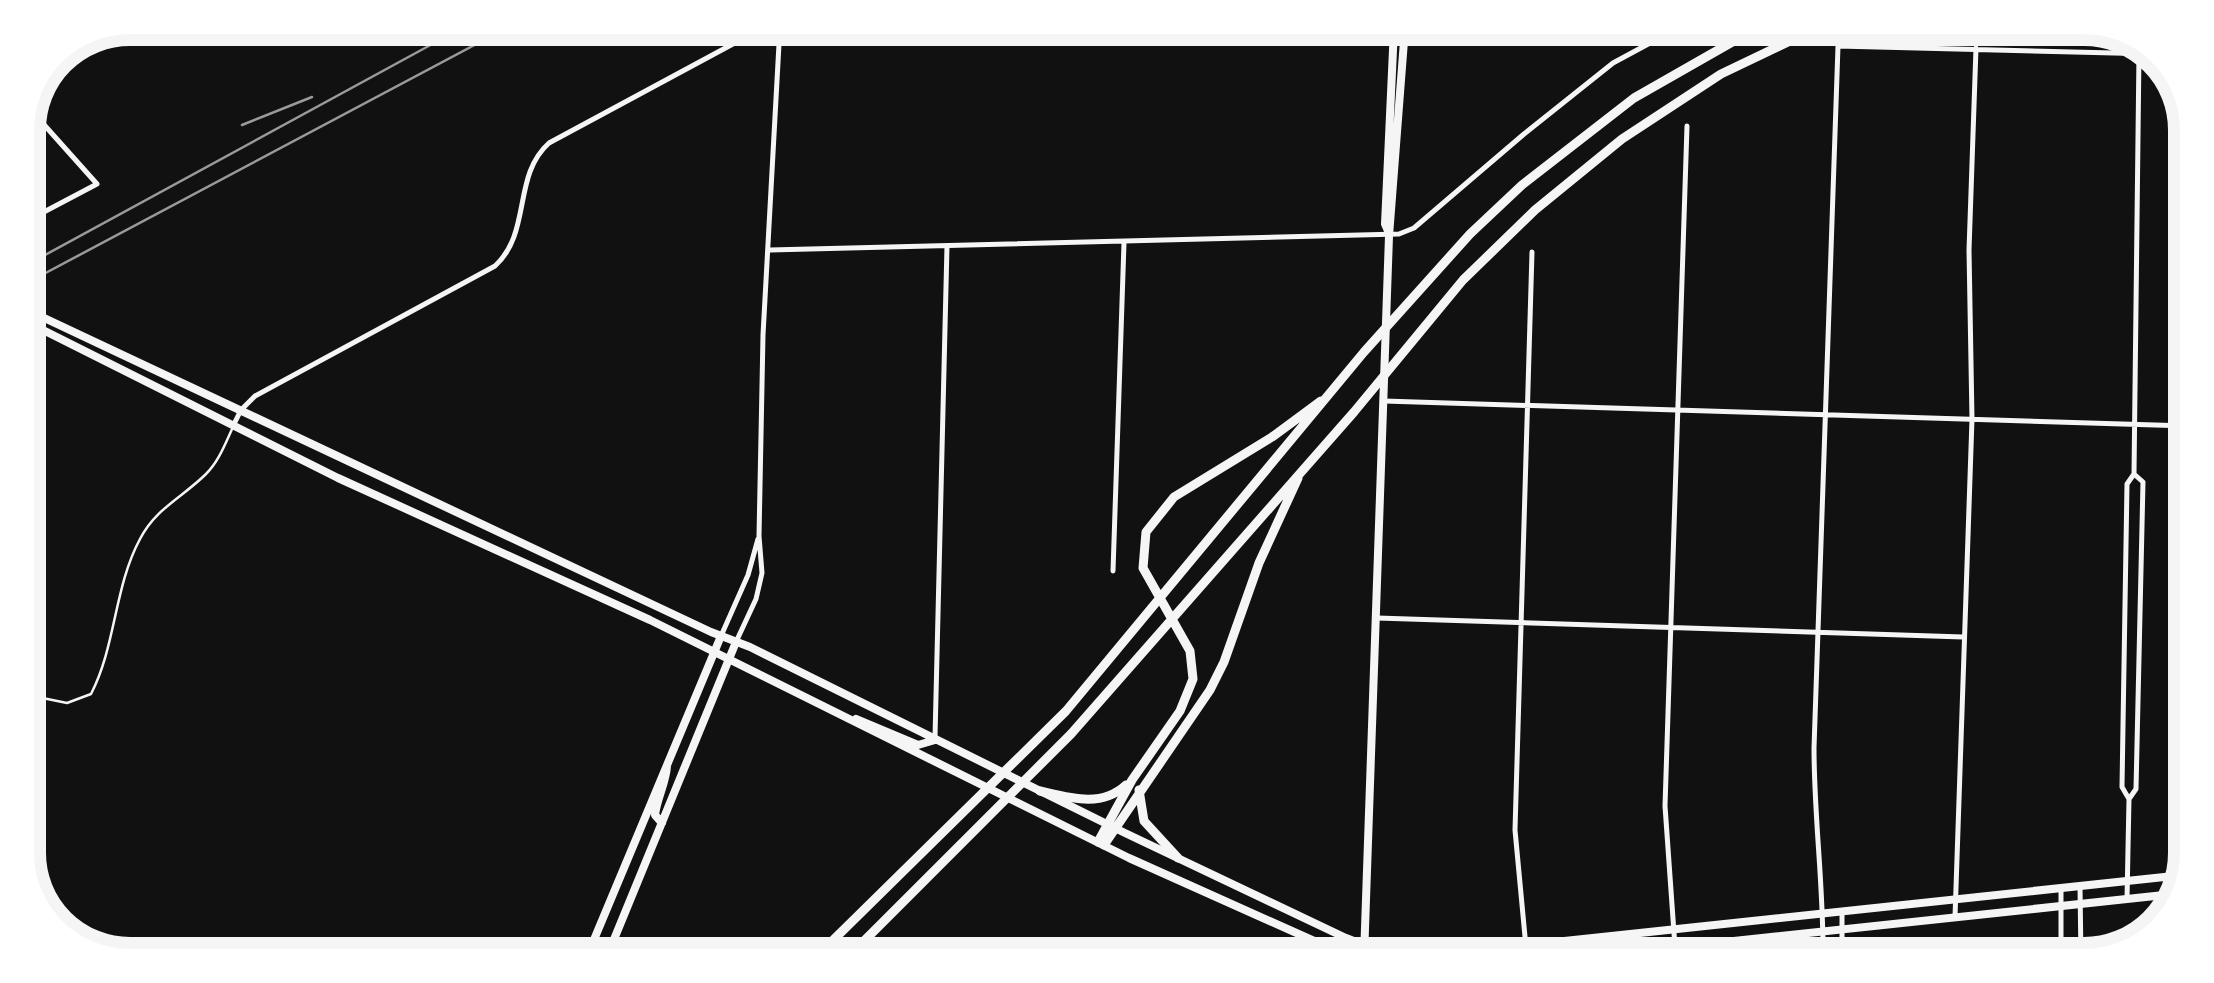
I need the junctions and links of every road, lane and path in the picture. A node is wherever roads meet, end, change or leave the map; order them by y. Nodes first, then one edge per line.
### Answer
1 (740, 40) edge
2 (779, 40) edge
3 (1394, 40) edge
4 (1404, 40) edge
5 (1657, 40) edge
6 (1737, 40) edge
7 (1792, 40) edge
8 (1976, 48) junction
9 (2130, 53) edge
10 (2139, 59) edge
11 (41, 121) edge
12 (1687, 126) dead end
13 (40, 214) edge
14 (1389, 236) junction
15 (1124, 244) junction
16 (947, 246) junction
17 (770, 250) junction
18 (1532, 252) dead end
19 (40, 316) edge
20 (40, 329) edge
21 (1335, 391) junction
22 (1384, 402) junction
23 (1529, 404) junction
24 (1677, 409) junction
25 (241, 410) junction
26 (1826, 414) junction
27 (1972, 419) junction
28 (2135, 424) junction
29 (2174, 425) edge
30 (234, 426) junction
31 (1304, 466) junction
32 (2134, 474) junction
33 (759, 536) junction
34 (1113, 570) dead end
35 (1377, 618) junction
36 (1523, 622) junction
37 (1670, 627) junction
38 (2124, 628) junction
39 (2140, 628) junction
40 (1818, 632) junction
41 (721, 636) junction
42 (1964, 637) junction
43 (736, 642) junction
44 (714, 652) junction
45 (728, 660) junction
46 (40, 698) edge
47 (833, 712) junction
48 (935, 740) junction
49 (667, 762) junction
50 (1132, 780) junction
51 (1139, 790) junction
52 (1040, 792) junction
53 (2129, 800) junction
54 (662, 824) junction
55 (1111, 826) junction
56 (1101, 844) junction
57 (1178, 858) junction
58 (2170, 876) edge
59 (2127, 881) junction
60 (2080, 886) junction
61 (2062, 888) junction
62 (2164, 894) edge
63 (1956, 899) junction
64 (2127, 899) junction
65 (2081, 904) junction
66 (2062, 906) junction
67 (1842, 912) junction
68 (1823, 914) junction
69 (1956, 917) junction
70 (1674, 930) junction
71 (1842, 930) junction
72 (1824, 932) junction
73 (1602, 938) junction
74 (1584, 940) joint
75 (593, 943) edge
76 (613, 943) edge
77 (830, 943) edge
78 (863, 943) edge
79 (1319, 943) edge
80 (1361, 943) edge
81 (1365, 943) edge
82 (1526, 943) edge
83 (1555, 943) edge
84 (1602, 943) edge
85 (1676, 943) edge
86 (1715, 943) edge
87 (1824, 943) edge
88 (1842, 943) edge
89 (2061, 943) edge
90 (2081, 943) edge

1 - 25 street
2 - 17 street
3 - 14 main road
4 - 14 main road
5 - 14 street
6 - 21 highway
7 - 31 highway
8 - 9 street
8 - 26 street
8 - 27 street
10 - 28 street
11 - 13 street
12 - 24 street
14 - 15 street
14 - 22 main road
15 - 16 street
15 - 34 street
16 - 17 street
16 - 48 street
17 - 33 street
18 - 23 street
19 - 25 main road
20 - 30 main road
21 - 50 highway
21 - 77 highway
22 - 23 street
22 - 35 main road
23 - 24 street
23 - 36 street
24 - 26 street
24 - 37 street
25 - 30 street
25 - 41 main road
26 - 27 street
26 - 40 street
27 - 28 street
27 - 42 street
28 - 29 street
28 - 32 street
30 - 44 main road
30 - 46 lane
31 - 51 highway
31 - 78 highway
32 - 38 street
32 - 39 street
33 - 41 street
33 - 43 street
35 - 36 street
35 - 81 main road
36 - 37 street
36 - 82 street
37 - 40 street
37 - 70 street
38 - 39 street
38 - 53 street
39 - 53 street
40 - 42 street
40 - 68 street
41 - 43 main road
41 - 44 main road
42 - 63 street
43 - 45 main road
43 - 48 main road
44 - 45 main road
44 - 49 main road
45 - 47 main road
45 - 54 main road
47 - 48 main road
47 - 56 main road
48 - 52 main road
49 - 54 main road
49 - 75 main road
50 - 52 highway
50 - 55 highway
51 - 55 highway
51 - 57 highway
52 - 55 main road
53 - 59 street
54 - 76 main road
55 - 56 highway
55 - 57 main road
56 - 79 main road
57 - 80 main road
58 - 59 main road
59 - 60 main road
59 - 64 street
60 - 61 main road
60 - 65 street
61 - 63 main road
61 - 66 street
62 - 64 main road
63 - 67 main road
63 - 69 street
64 - 65 main road
65 - 66 main road
65 - 90 street
66 - 69 main road
66 - 89 street
67 - 68 main road
67 - 71 street
68 - 70 main road
68 - 72 street
69 - 71 main road
70 - 73 main road
70 - 85 street
71 - 72 main road
71 - 88 street
72 - 86 main road
72 - 87 street
73 - 74 main road
73 - 84 street
74 - 83 main road

